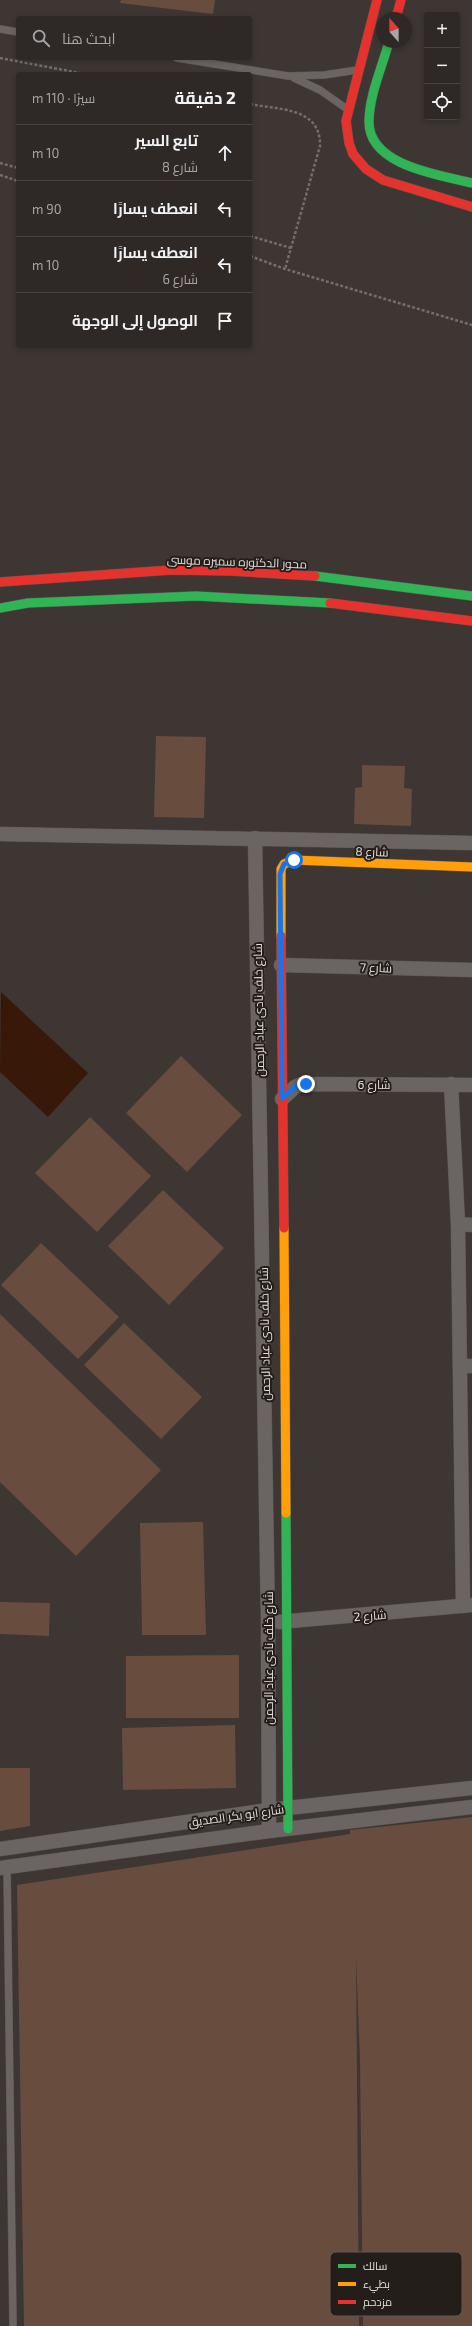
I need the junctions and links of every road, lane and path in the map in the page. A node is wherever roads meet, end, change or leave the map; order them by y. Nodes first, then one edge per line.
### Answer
1 (377, 0) edge
2 (400, 0) edge
3 (397, 12) edge
4 (0, 29) edge
5 (16, 32) edge
6 (387, 48) edge
7 (0, 58) edge
8 (189, 60) edge
9 (359, 70) junction
10 (74, 72) edge
11 (288, 76) junction
12 (252, 104) edge
13 (348, 110) junction
14 (0, 163) edge
15 (16, 167) edge
16 (0, 175) edge
17 (16, 179) edge
18 (472, 183) edge
19 (472, 207) edge
20 (252, 237) edge
21 (291, 248) junction
22 (252, 257) edge
23 (285, 269) junction
24 (472, 325) edge
25 (0, 582) edge
26 (472, 596) edge
27 (0, 608) edge
28 (472, 621) edge
29 (0, 834) edge
30 (255, 838) junction
31 (472, 844) edge
32 (472, 867) edge
33 (280, 874) joint
34 (281, 964) junction
35 (472, 970) edge
36 (451, 1084) junction
37 (260, 1085) junction
38 (472, 1085) edge
39 (282, 1092) junction
40 (458, 1224) junction
41 (472, 1224) edge
42 (466, 1366) edge
43 (467, 1481) edge
44 (468, 1606) edge
45 (286, 1621) junction
46 (268, 1622) junction
47 (472, 1788) edge
48 (472, 1807) edge
49 (288, 1808) junction
50 (269, 1810) junction
51 (288, 1829) junction
52 (269, 1831) junction
53 (0, 1848) edge
54 (4, 1868) edge
55 (13, 2326) edge

1 - 9 street
2 - 3 street
4 - 5 lane
6 - 18 street
7 - 10 path
8 - 11 lane
9 - 11 lane
9 - 13 street
11 - 13 lane
12 - 21 path
13 - 19 street
14 - 15 path
16 - 17 path
20 - 21 path
21 - 23 path
22 - 23 path
23 - 24 path
25 - 26 street, محور الدكتوره سميره موسى
27 - 28 street
29 - 30 street
30 - 31 street
30 - 37 street, شارع خلف نادى عباد الرحمن
32 - 33 street, شارع 8
33 - 34 street, شارع خلف نادى عباد الرحمن
34 - 35 street, شارع 7
34 - 39 street, شارع خلف نادى عباد الرحمن
36 - 38 street, شارع 6
36 - 39 street, شارع 6
36 - 40 street
37 - 39 street
37 - 46 street, شارع خلف نادى عباد الرحمن
39 - 45 street, شارع خلف نادى عباد الرحمن
40 - 41 street
40 - 42 street
42 - 43 street
43 - 44 street
44 - 45 street, شارع 2
45 - 46 street, شارع 2
45 - 49 street, شارع خلف نادى عباد الرحمن
46 - 50 street, شارع خلف نادى عباد الرحمن
47 - 49 street, شارع ابو بكر الصديق
48 - 51 street, شارع ابو بكر الصديق
49 - 50 street, شارع ابو بكر الصديق
49 - 51 street, شارع خلف نادى عباد الرحمن
50 - 52 street, شارع خلف نادى عباد الرحمن
50 - 53 street, شارع ابو بكر الصديق
51 - 52 street, شارع ابو بكر الصديق
52 - 54 street, شارع ابو بكر الصديق
54 - 55 lane

